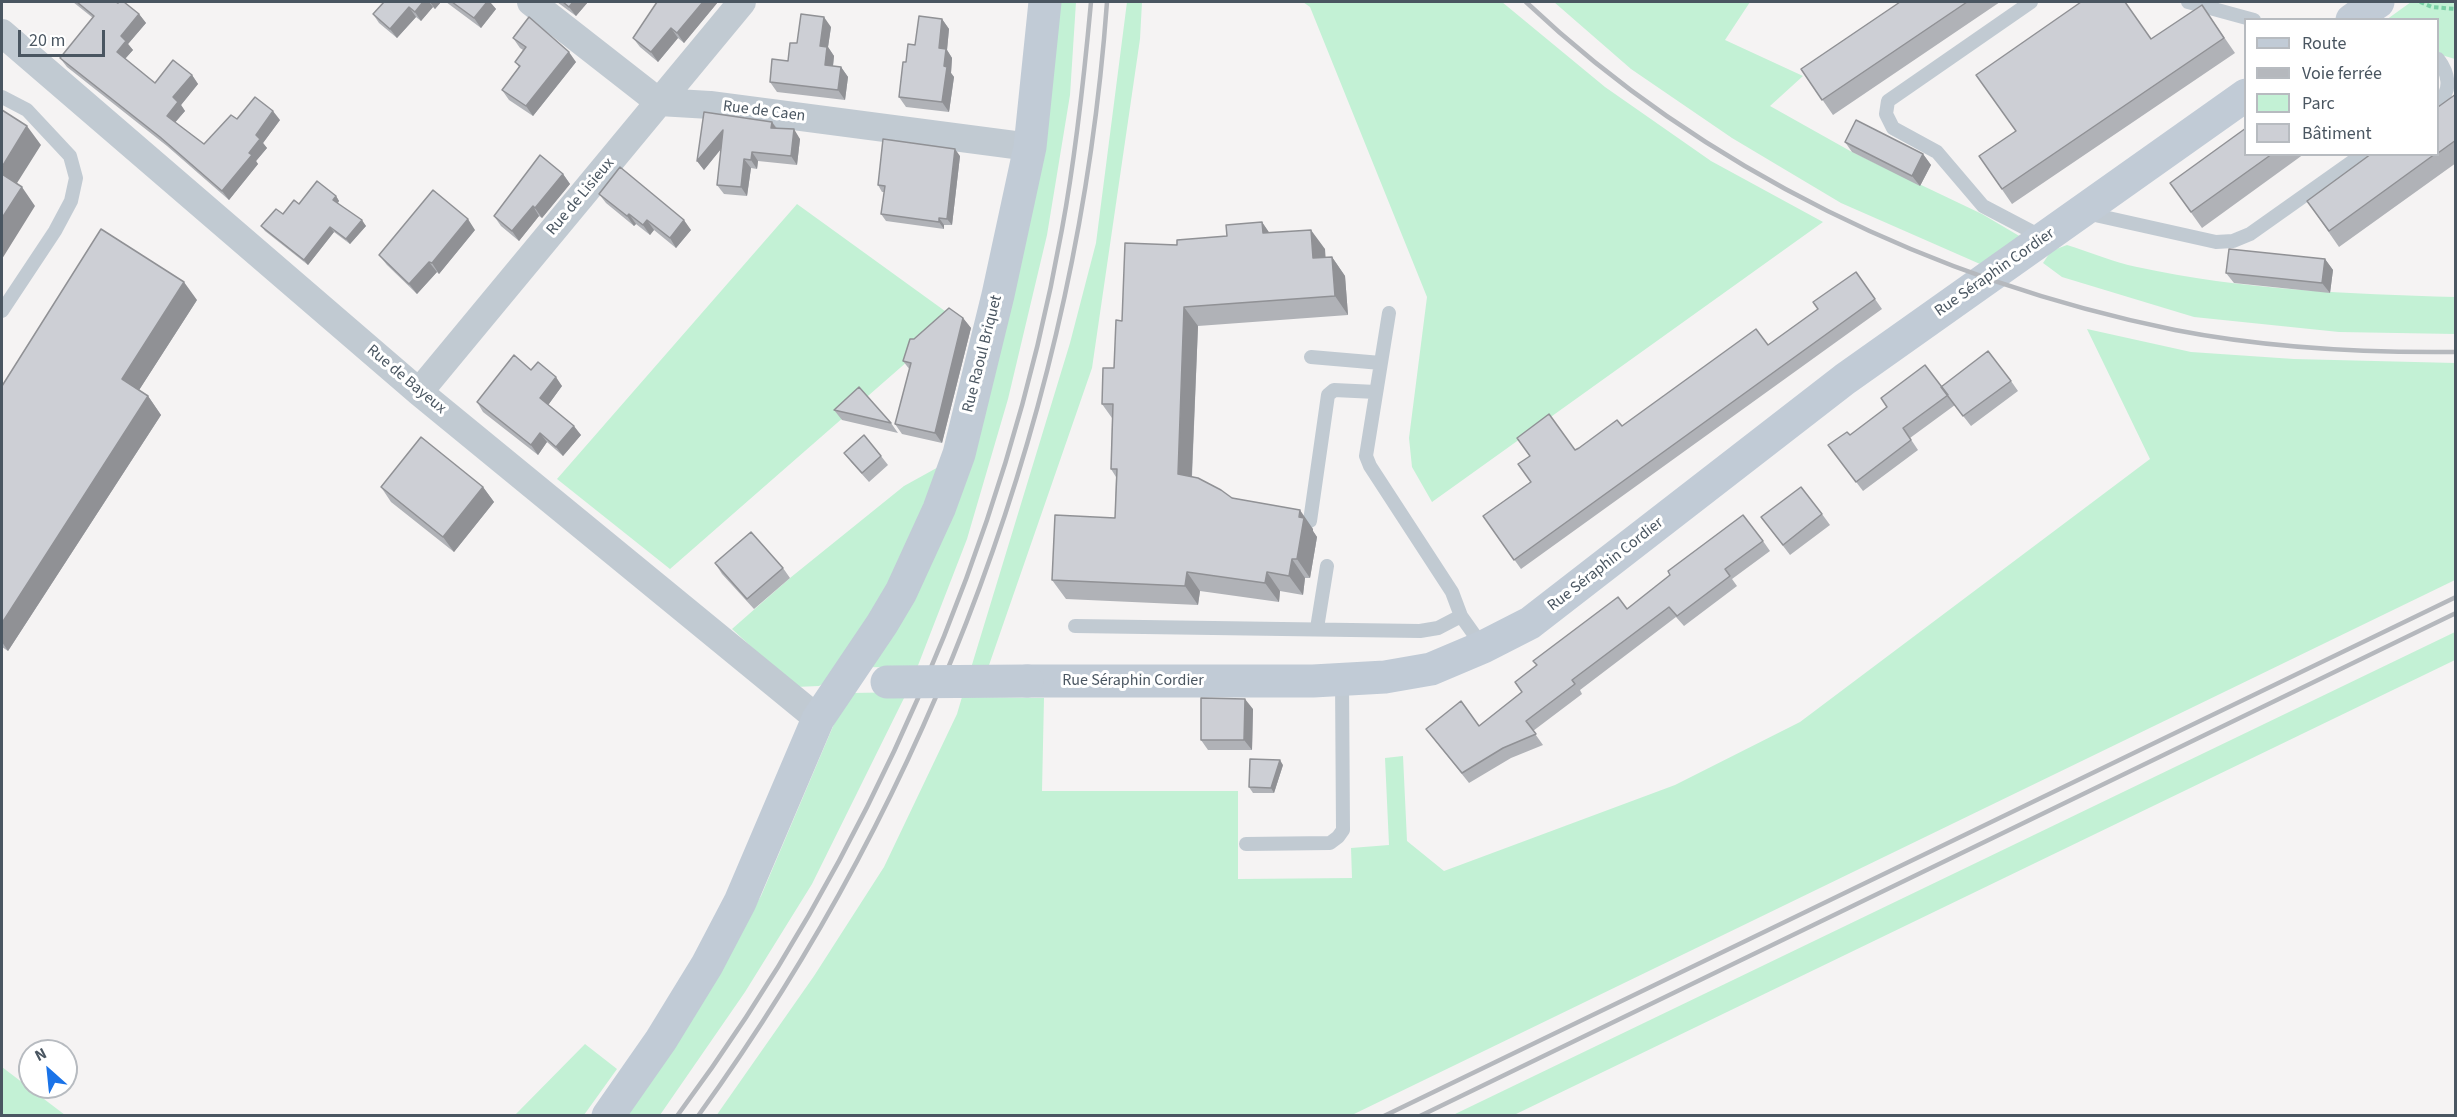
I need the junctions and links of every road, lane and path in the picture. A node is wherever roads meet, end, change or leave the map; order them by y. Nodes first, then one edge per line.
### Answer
1 (531, 2) edge
2 (742, 2) edge
3 (1045, 2) edge
4 (2031, 2) edge
5 (2188, 2) edge
6 (2378, 2) edge
7 (2420, 2) edge
8 (2456, 9) edge
9 (2247, 18) edge
10 (2355, 18) edge
11 (2, 33) edge
12 (2439, 60) edge
13 (2244, 97) edge
14 (2, 98) edge
15 (2439, 101) edge
16 (659, 102) junction
17 (1030, 147) junction
18 (2360, 156) edge
19 (2081, 212) junction
20 (2044, 238) junction
21 (2, 311) edge
22 (1389, 313) dead end
23 (1311, 357) dead end
24 (1381, 363) junction
25 (419, 392) junction
26 (1376, 392) junction
27 (1310, 521) dead end
28 (1327, 566) dead end
29 (1461, 616) junction
30 (1075, 626) dead end
31 (1317, 628) junction
32 (1483, 647) junction
33 (1342, 680) junction
34 (843, 681) junction
35 (818, 719) junction
36 (1246, 844) dead end
37 (608, 1116) edge

1 - 16 street
2 - 16 street, Rue de Lisieux
3 - 17 street, Rue Raoul Briquet
4 - 20 lane
5 - 9 lane
6 - 10 street
7 - 8 path
11 - 25 street, Rue de Bayeux
12 - 15 lane
13 - 19 street, Rue Séraphin Cordier
14 - 21 lane
16 - 17 street, Rue de Caen
16 - 25 street, Rue de Lisieux
17 - 34 street, Rue Raoul Briquet
18 - 19 lane
19 - 20 street, Rue Séraphin Cordier
20 - 32 street, Rue Séraphin Cordier
22 - 24 lane
23 - 24 lane
24 - 26 lane
25 - 35 street, Rue de Bayeux
26 - 27 lane
26 - 29 lane
28 - 31 lane
29 - 31 lane
29 - 32 lane
30 - 31 lane
32 - 33 street, Rue Séraphin Cordier
33 - 34 street, Rue Séraphin Cordier, bridge
33 - 36 lane
34 - 35 street, Rue Raoul Briquet
35 - 37 street, Rue Raoul Briquet

